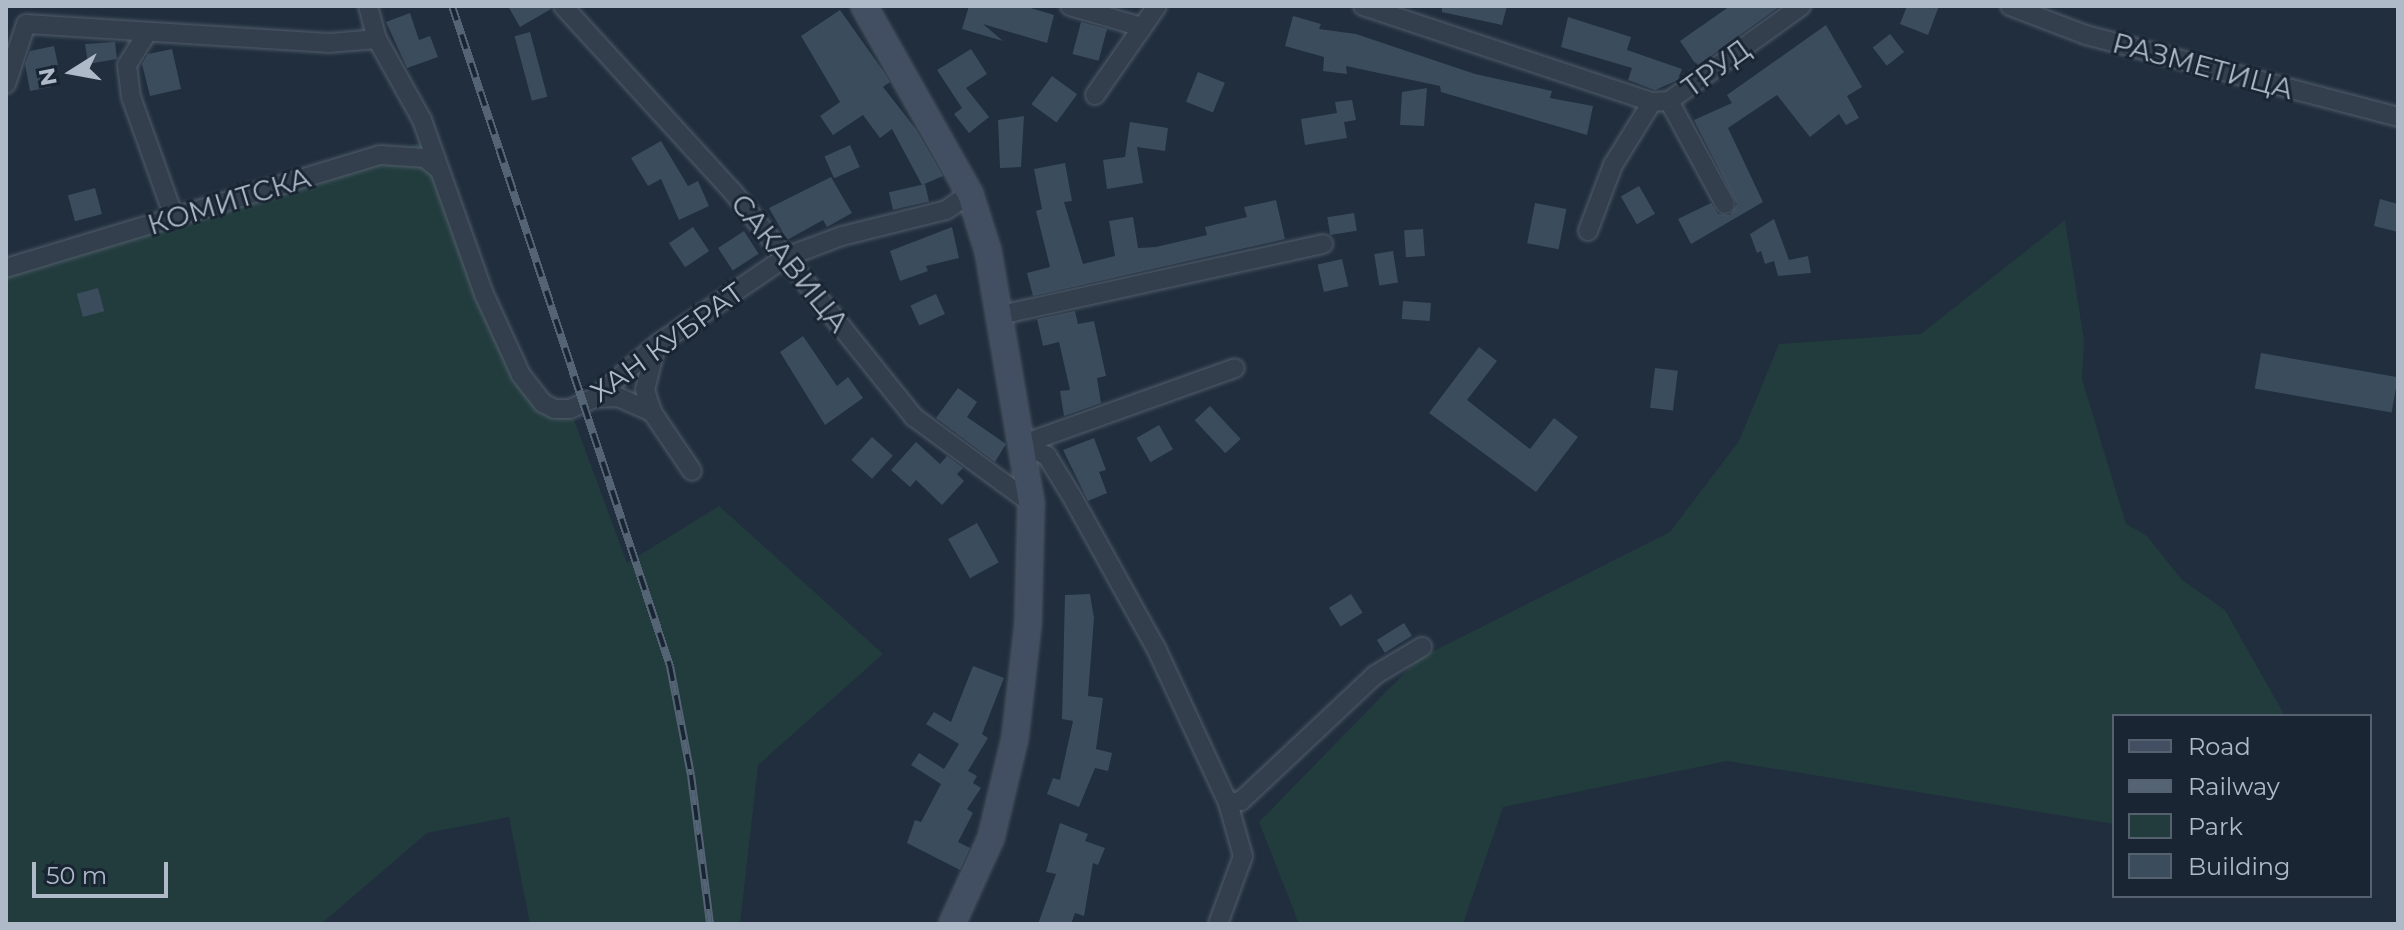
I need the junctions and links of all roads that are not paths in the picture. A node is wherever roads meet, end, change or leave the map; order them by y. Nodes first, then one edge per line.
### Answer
1 (368, 6) edge
2 (563, 6) edge
3 (864, 6) edge
4 (1070, 6) edge
5 (1157, 6) edge
6 (1363, 6) edge
7 (1801, 6) edge
8 (2010, 6) edge
9 (1142, 27) junction
10 (147, 33) junction
11 (377, 39) junction
12 (6, 84) edge
13 (1095, 95) dead end
14 (1660, 102) junction
15 (2398, 117) edge
16 (438, 169) junction
17 (970, 194) junction
18 (1725, 204) dead end
19 (174, 217) junction
20 (1588, 231) dead end
21 (1323, 244) dead end
22 (786, 257) junction
23 (10, 263) edge
24 (1000, 315) junction
25 (658, 344) junction
26 (1235, 368) dead end
27 (595, 398) junction
28 (652, 412) junction
29 (1023, 444) junction
30 (692, 471) dead end
31 (1031, 503) junction
32 (1422, 647) dead end
33 (1228, 803) junction
34 (952, 924) edge
35 (1218, 924) edge

1 - 11 street, ХАН КУБРАТ
2 - 22 street, САКАВИЦА
3 - 17 main road
4 - 9 street
5 - 9 street
6 - 14 street
7 - 14 street, ТРУД
8 - 15 street, РАЗМЕТИЦА
9 - 13 street
10 - 11 street
10 - 12 street
10 - 19 street
11 - 16 street, ХАН КУБРАТ
14 - 18 street
14 - 20 street, ТРУД
16 - 19 street, КОМИТСКА
16 - 27 street, ХАН КУБРАТ
17 - 22 street, ХАН КУБРАТ
17 - 24 main road
19 - 23 street, КОМИТСКА
21 - 24 street
22 - 25 street, ХАН КУБРАТ
22 - 31 street, САКАВИЦА
24 - 29 main road
25 - 27 street, ХАН КУБРАТ
25 - 28 street
26 - 29 street
27 - 28 street
28 - 30 street
29 - 31 main road
29 - 33 street
31 - 34 main road
32 - 33 street
33 - 35 street

